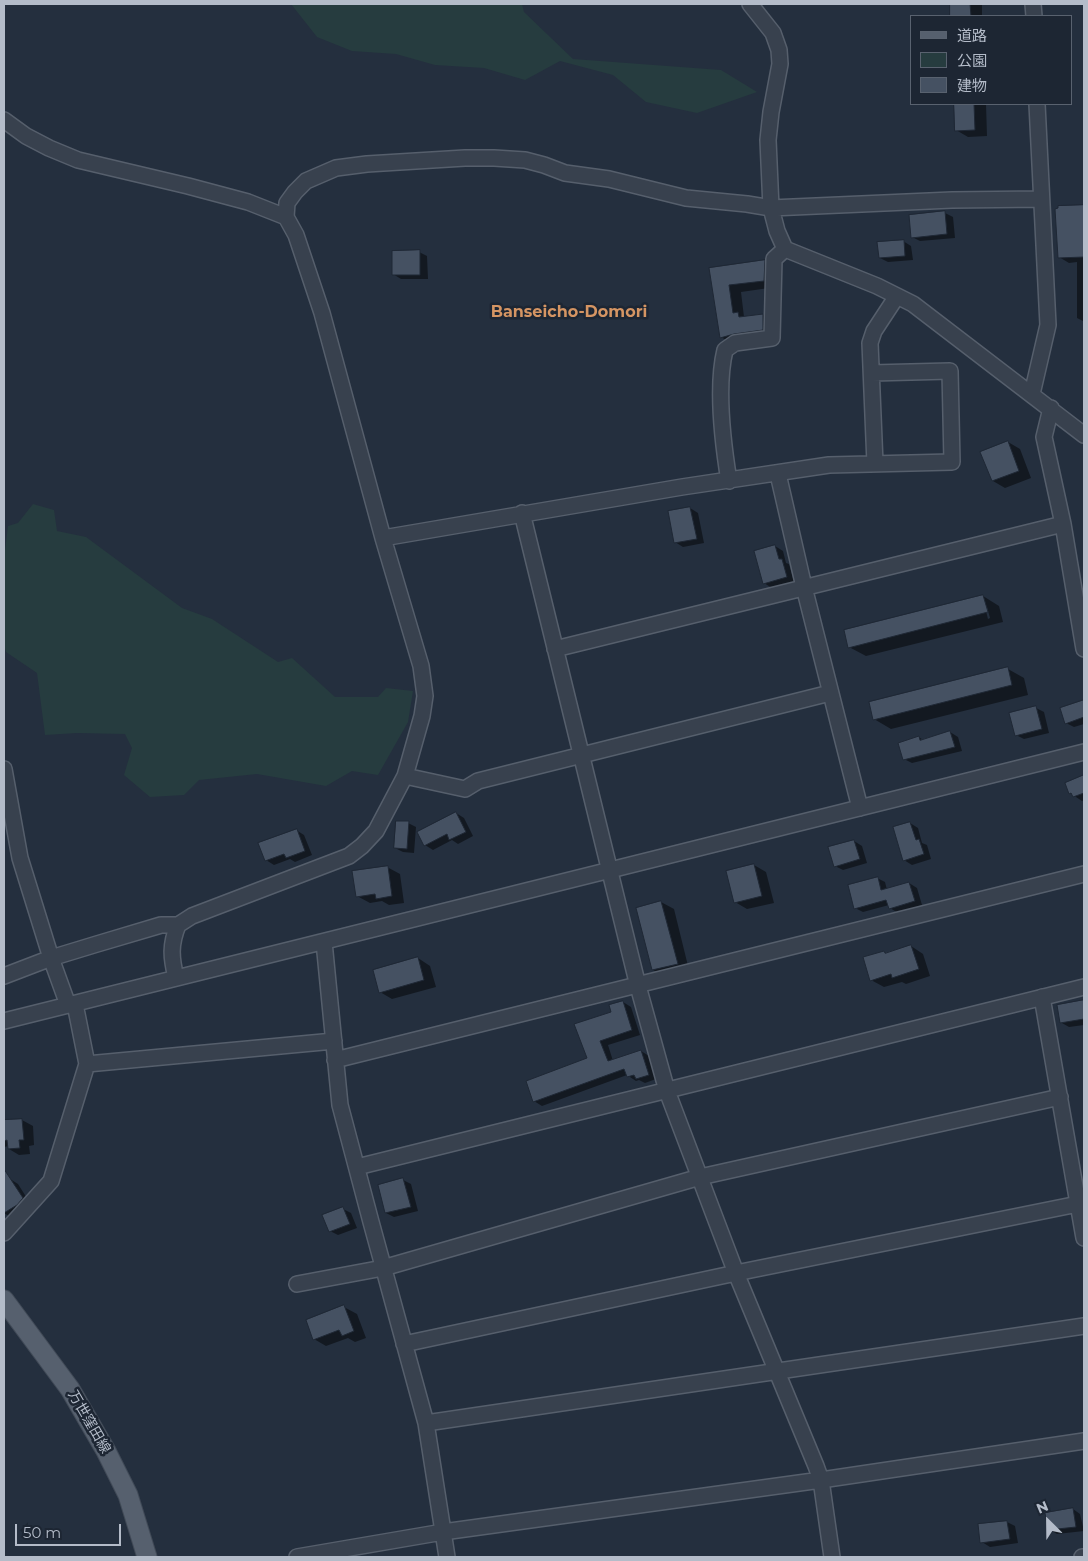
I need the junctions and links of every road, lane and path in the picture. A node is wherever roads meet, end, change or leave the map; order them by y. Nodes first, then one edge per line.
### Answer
1 (750, 4) edge
2 (1037, 105) edge
3 (4, 120) edge
4 (1041, 199) junction
5 (771, 208) junction
6 (286, 217) junction
7 (785, 249) junction
8 (897, 296) junction
9 (872, 373) junction
10 (1032, 394) junction
11 (1051, 408) junction
12 (1084, 435) edge
13 (875, 464) junction
14 (778, 474) junction
15 (729, 481) junction
16 (522, 513) junction
17 (1063, 524) junction
18 (383, 538) junction
19 (804, 587) junction
20 (555, 649) junction
21 (1084, 649) edge
22 (830, 693) junction
23 (1084, 752) edge
24 (582, 756) junction
25 (4, 769) edge
26 (405, 776) junction
27 (860, 808) junction
28 (610, 871) junction
29 (1084, 874) edge
30 (178, 925) junction
31 (324, 942) junction
32 (51, 958) junction
33 (4, 976) edge
34 (176, 978) junction
35 (638, 986) junction
36 (1084, 986) edge
37 (1042, 997) junction
38 (72, 1004) junction
39 (4, 1021) edge
40 (334, 1041) junction
41 (335, 1060) junction
42 (87, 1064) junction
43 (667, 1091) junction
44 (1060, 1097) junction
45 (357, 1168) junction
46 (700, 1177) junction
47 (1078, 1204) junction
48 (4, 1233) edge
49 (1084, 1238) edge
50 (383, 1268) junction
51 (736, 1273) junction
52 (298, 1284) dead end
53 (4, 1300) edge
54 (1084, 1326) edge
55 (404, 1344) junction
56 (777, 1371) junction
57 (426, 1423) junction
58 (1084, 1441) edge
59 (821, 1480) junction
60 (443, 1532) junction
61 (147, 1557) edge
62 (297, 1557) edge
63 (447, 1557) edge
64 (832, 1557) edge

1 - 5 street
2 - 4 street
3 - 6 street
4 - 5 street
4 - 10 street
5 - 6 street
5 - 7 street
6 - 18 street
7 - 8 street
7 - 15 street
8 - 9 street
8 - 10 street
9 - 13 street
9 - 13 street
10 - 11 street
11 - 12 street
11 - 17 street
13 - 14 street
14 - 15 street
14 - 19 street
15 - 16 street
16 - 18 street
16 - 20 street
17 - 19 street
17 - 21 street
18 - 26 street
19 - 20 street
19 - 22 street
20 - 24 street
22 - 24 street
22 - 27 street
23 - 27 street
24 - 26 street
24 - 28 street
25 - 32 street
26 - 30 street
27 - 28 street
28 - 31 street
28 - 35 street
29 - 35 street
30 - 32 street
30 - 34 street
31 - 34 street
31 - 40 street
32 - 33 street
32 - 38 street
34 - 38 street
35 - 41 street
35 - 43 street
36 - 37 street
37 - 43 street
37 - 44 street
38 - 39 street
38 - 42 street
40 - 41 street
40 - 42 street
41 - 45 street
42 - 48 street
43 - 45 street
43 - 46 street
44 - 46 street
44 - 47 street
45 - 50 street
46 - 50 street
46 - 51 street
47 - 49 street
47 - 51 street
50 - 52 street
50 - 55 street
51 - 55 street
51 - 56 street
53 - 61 main road, 万世窪田線
54 - 56 street
55 - 57 street
56 - 57 street
56 - 59 street
57 - 60 street
58 - 59 street
59 - 60 street
59 - 64 street
60 - 62 street
60 - 63 street

